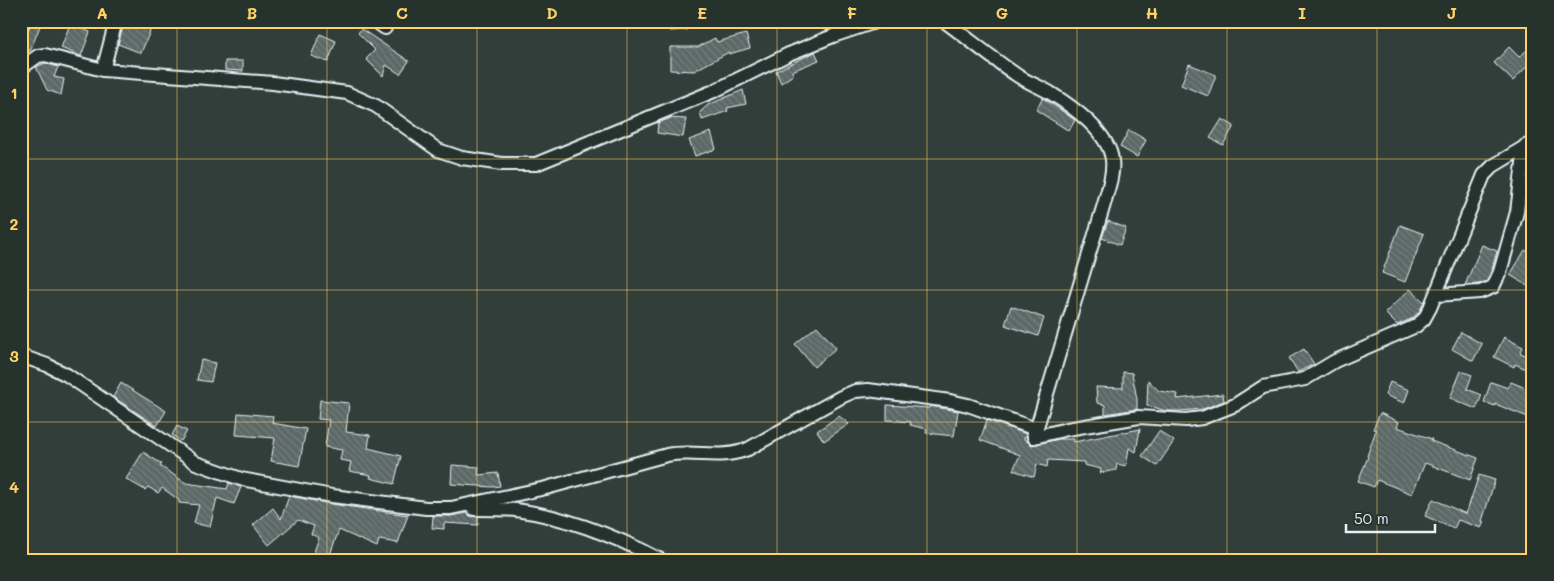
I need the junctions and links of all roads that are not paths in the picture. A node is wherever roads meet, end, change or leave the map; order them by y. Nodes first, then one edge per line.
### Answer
1 (24, 21) edge
2 (116, 21) edge
3 (878, 21) edge
4 (944, 21) edge
5 (21, 26) edge
6 (21, 68) edge
7 (102, 70) junction
8 (1529, 144) edge
9 (1436, 295) junction
10 (21, 356) edge
11 (1034, 437) junction
12 (451, 508) junction
13 (661, 560) edge

1 - 5 street
2 - 7 street
3 - 7 street
4 - 11 street
6 - 7 street
8 - 9 street
8 - 9 street
9 - 11 street
10 - 12 street
11 - 12 street
12 - 13 street

